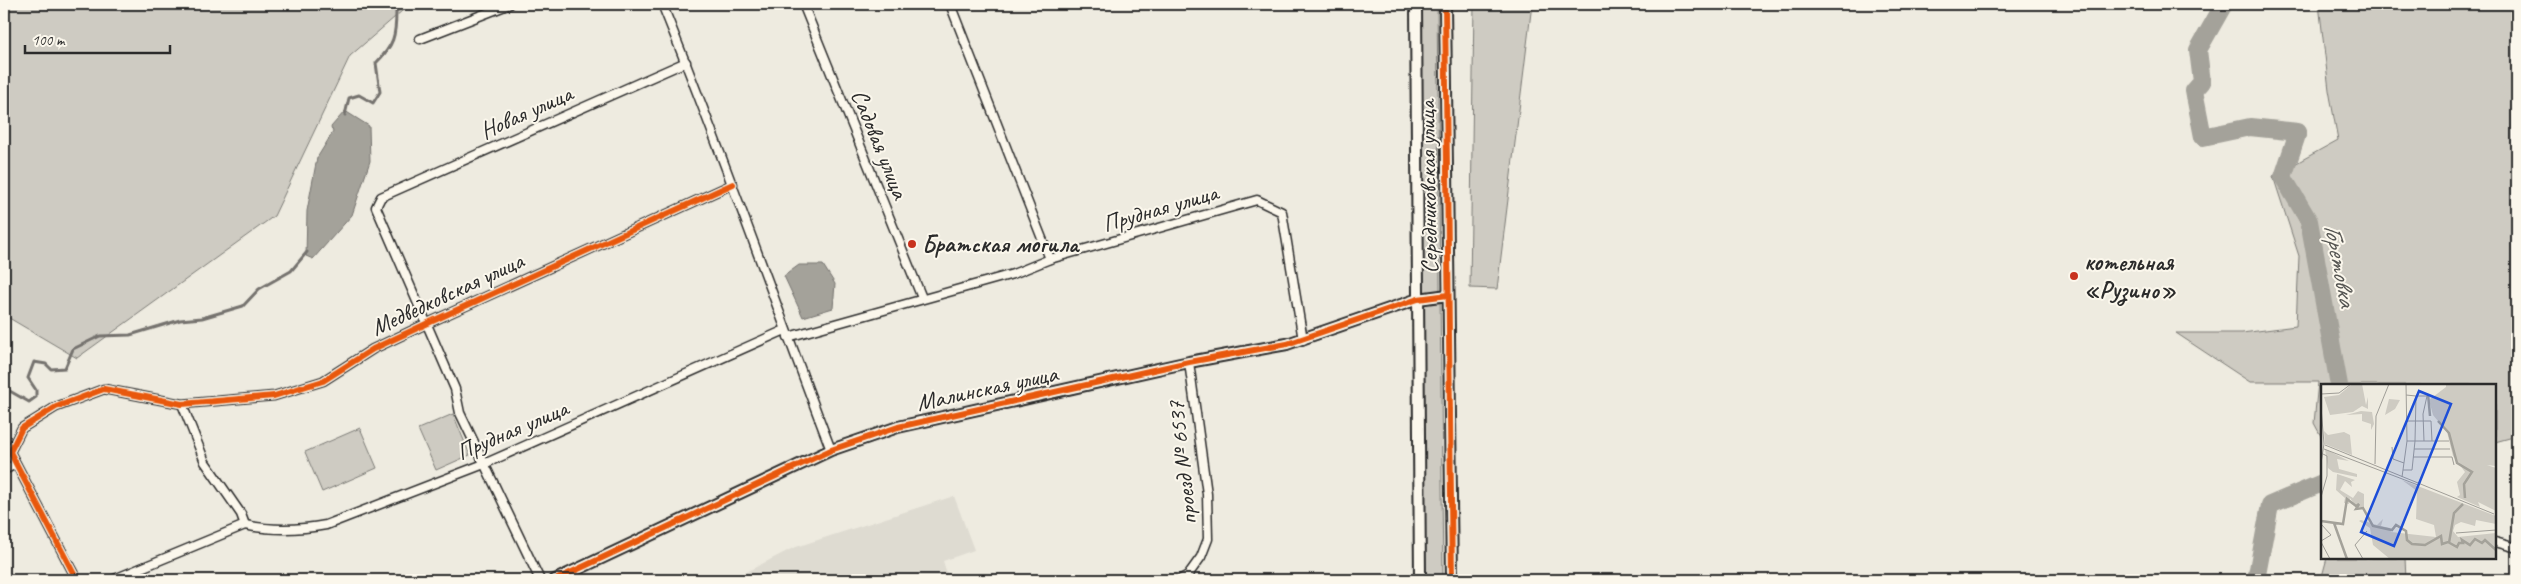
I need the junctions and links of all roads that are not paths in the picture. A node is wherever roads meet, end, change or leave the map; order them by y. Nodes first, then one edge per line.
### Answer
1 (510, 4) edge
2 (662, 4) edge
3 (804, 4) edge
4 (950, 4) edge
5 (1416, 4) edge
6 (1445, 4) edge
7 (420, 39) dead end
8 (686, 62) junction
9 (733, 184) junction
10 (1050, 259) junction
11 (1448, 295) junction
12 (922, 298) junction
13 (1418, 299) junction
14 (426, 324) junction
15 (786, 333) junction
16 (1303, 340) junction
17 (1189, 362) junction
18 (182, 404) junction
19 (831, 450) junction
20 (16, 464) junction
21 (484, 464) junction
22 (4, 470) edge
23 (245, 525) junction
24 (2496, 542) edge
25 (2517, 548) edge
26 (76, 580) edge
27 (112, 580) edge
28 (540, 580) edge
29 (555, 580) edge
30 (1179, 580) edge
31 (1420, 580) edge
32 (1452, 580) edge

1 - 7 street
2 - 8 street
3 - 12 street, Садовая улица
4 - 10 street
5 - 13 street, Середниковская улица
6 - 11 street, Середниковская улица
8 - 9 street
8 - 14 street, Новая улица
9 - 14 street, Медведковская улица
9 - 15 street
10 - 12 street, Прудная улица
10 - 16 street, Прудная улица
11 - 13 street, Малинская улица
11 - 32 street, Середниковская улица
12 - 15 street, Прудная улица
13 - 16 street, Малинская улица
13 - 31 street, Середниковская улица
14 - 18 street, Медведковская улица
14 - 21 street
15 - 19 street
15 - 21 street, Прудная улица
16 - 17 street, Малинская улица
17 - 19 street, Малинская улица
17 - 30 street, проезд № 6537
18 - 20 street, Медведковская улица
18 - 23 street
19 - 29 street, Малинская улица
20 - 22 street
20 - 26 street, Медведковская улица
21 - 23 street, Прудная улица
21 - 28 street
23 - 27 street
24 - 25 street

